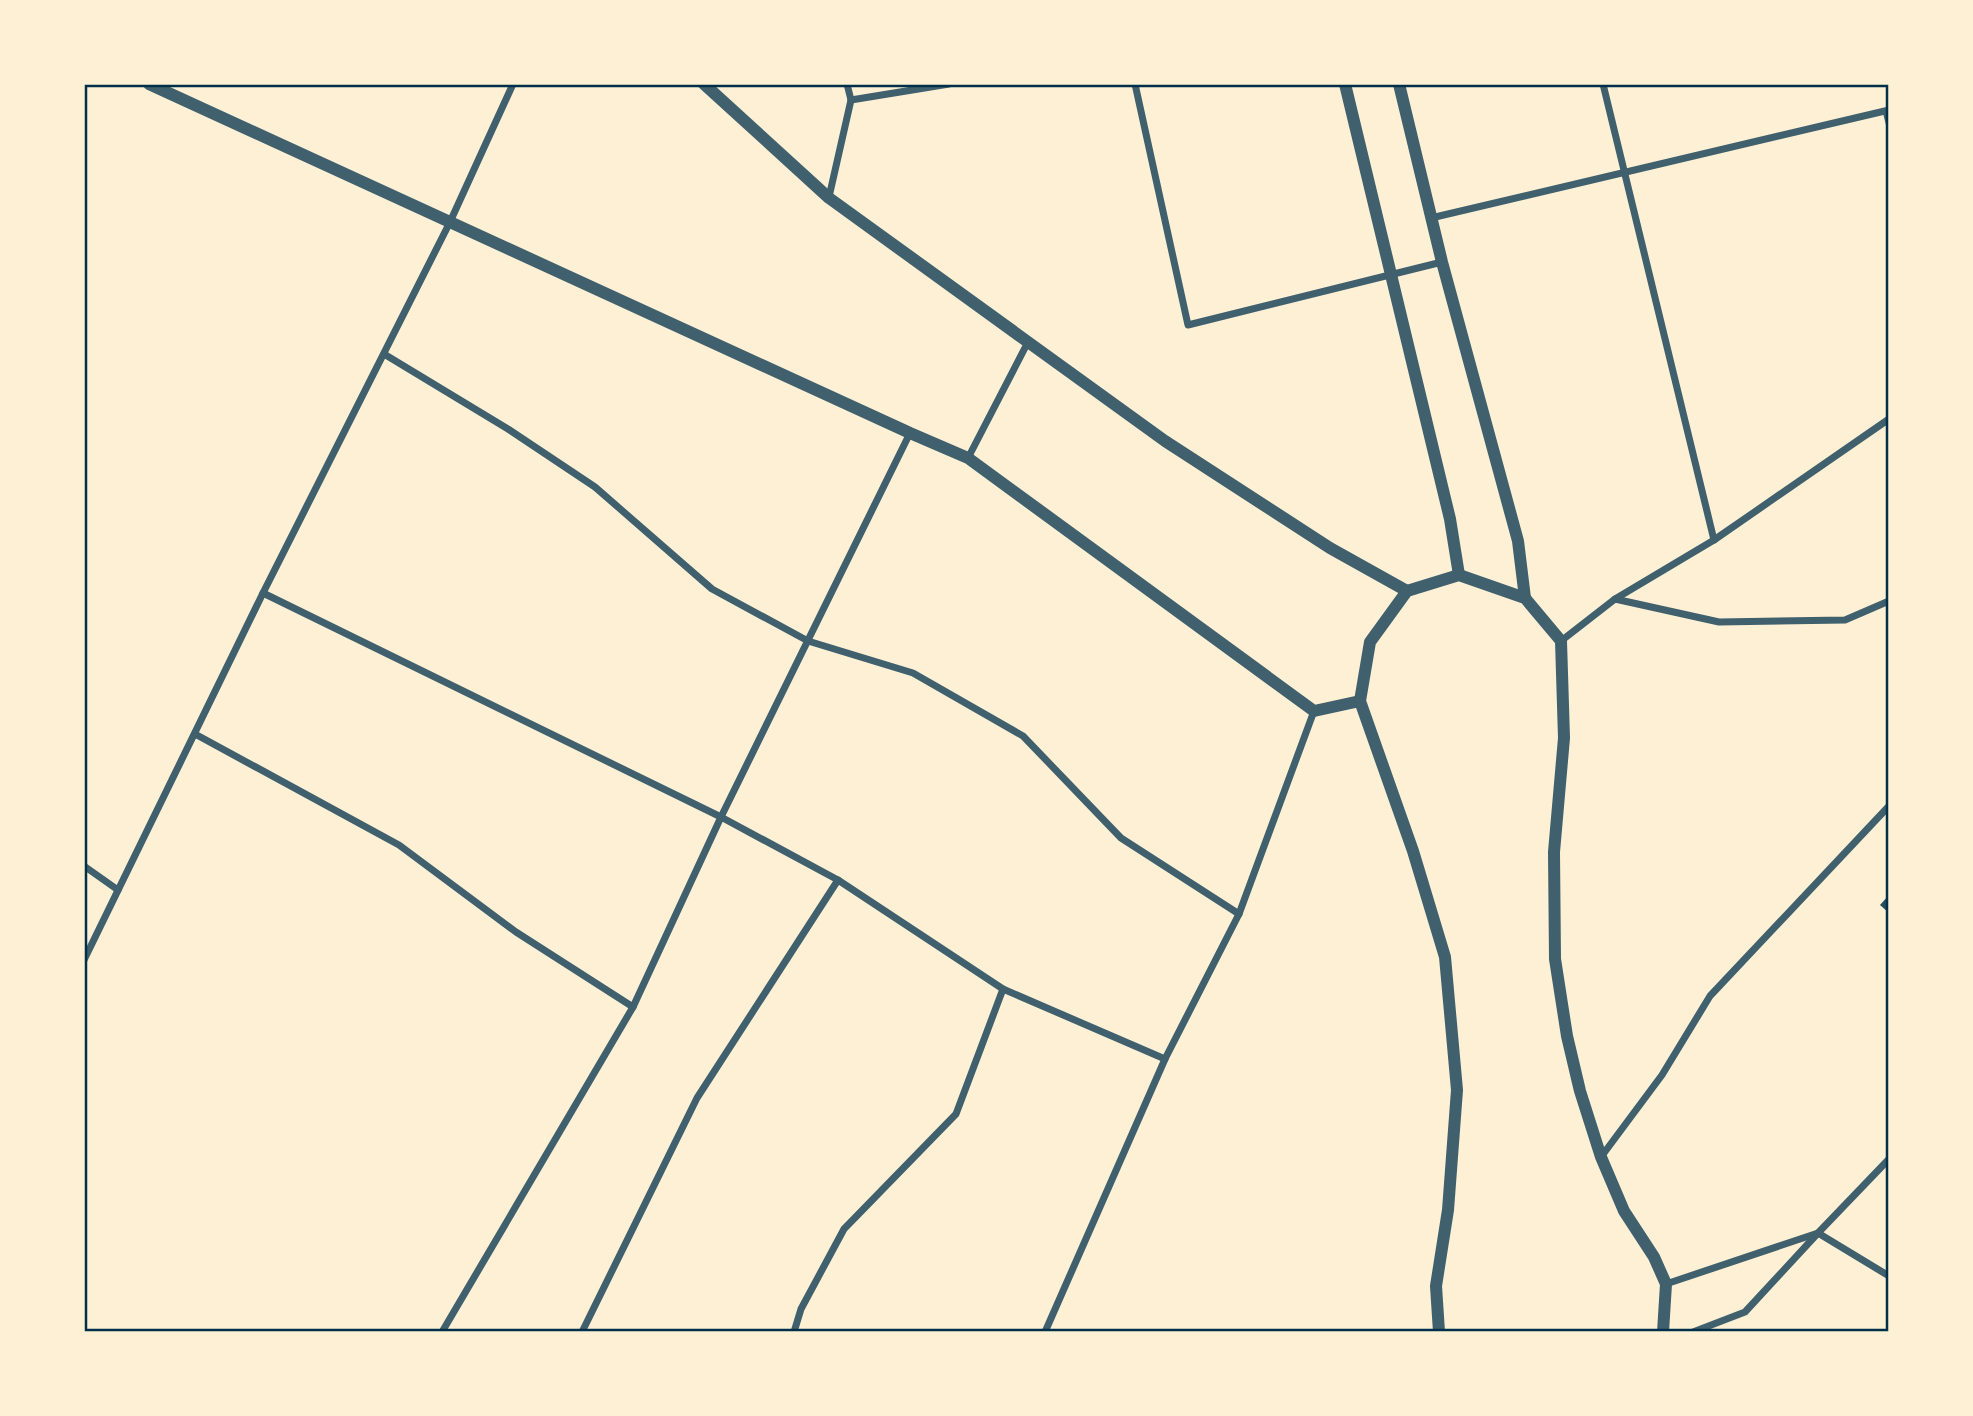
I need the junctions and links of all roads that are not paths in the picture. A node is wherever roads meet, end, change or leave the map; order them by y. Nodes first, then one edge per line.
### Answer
1 (149, 84) edge
2 (513, 84) edge
3 (704, 84) edge
4 (847, 84) edge
5 (949, 84) edge
6 (1135, 84) edge
7 (1345, 84) edge
8 (1399, 84) edge
9 (1603, 84) edge
10 (851, 100) junction
11 (1887, 111) edge
12 (1889, 127) edge
13 (1625, 173) junction
14 (829, 198) junction
15 (1431, 218) junction
16 (450, 222) junction
17 (1441, 262) junction
18 (1392, 275) junction
19 (1028, 342) junction
20 (384, 354) junction
21 (1889, 419) edge
22 (910, 433) junction
23 (968, 458) junction
24 (1714, 540) junction
25 (1459, 575) junction
26 (1407, 591) junction
27 (263, 593) junction
28 (1525, 598) junction
29 (1615, 599) junction
30 (1889, 601) edge
31 (808, 641) junction
32 (1561, 641) junction
33 (1360, 701) junction
34 (1314, 711) junction
35 (195, 734) junction
36 (1889, 806) edge
37 (721, 817) junction
38 (84, 866) edge
39 (838, 880) junction
40 (118, 890) junction
41 (1239, 914) junction
42 (84, 960) edge
43 (1003, 989) junction
44 (633, 1007) junction
45 (1165, 1059) junction
46 (1601, 1157) junction
47 (1889, 1159) edge
48 (1818, 1233) junction
49 (1889, 1276) edge
50 (1666, 1284) junction
51 (585, 1331) edge
52 (442, 1332) edge
53 (794, 1332) edge
54 (1045, 1332) edge
55 (1438, 1332) edge
56 (1664, 1332) edge
57 (1693, 1332) edge

1 - 16 street
2 - 16 street
3 - 14 street
4 - 10 street
5 - 10 street
6 - 18 street
7 - 18 street
8 - 15 street
9 - 13 street
10 - 14 street
11 - 12 lane
11 - 13 street
13 - 15 street
13 - 24 street
14 - 19 street
15 - 17 street
16 - 20 street
16 - 22 street
17 - 18 street
17 - 28 street
18 - 25 street
19 - 23 street
19 - 26 street
20 - 27 street
20 - 31 street
21 - 24 street
22 - 23 street
22 - 31 street
23 - 34 street
24 - 29 street
25 - 26 street
25 - 28 street
26 - 33 street
27 - 35 street
27 - 37 street
28 - 32 street
29 - 30 street
29 - 32 street
31 - 37 street
31 - 41 street
32 - 46 street
33 - 34 street
33 - 55 street
34 - 41 street
35 - 40 street
35 - 44 street
36 - 46 street
37 - 39 street
37 - 44 street
38 - 40 street
39 - 43 street
39 - 51 street
40 - 42 street
41 - 45 street
43 - 45 street
43 - 53 street
44 - 52 street
45 - 54 street
46 - 50 street
47 - 48 street
48 - 49 street
48 - 50 street
48 - 57 street
50 - 56 street

